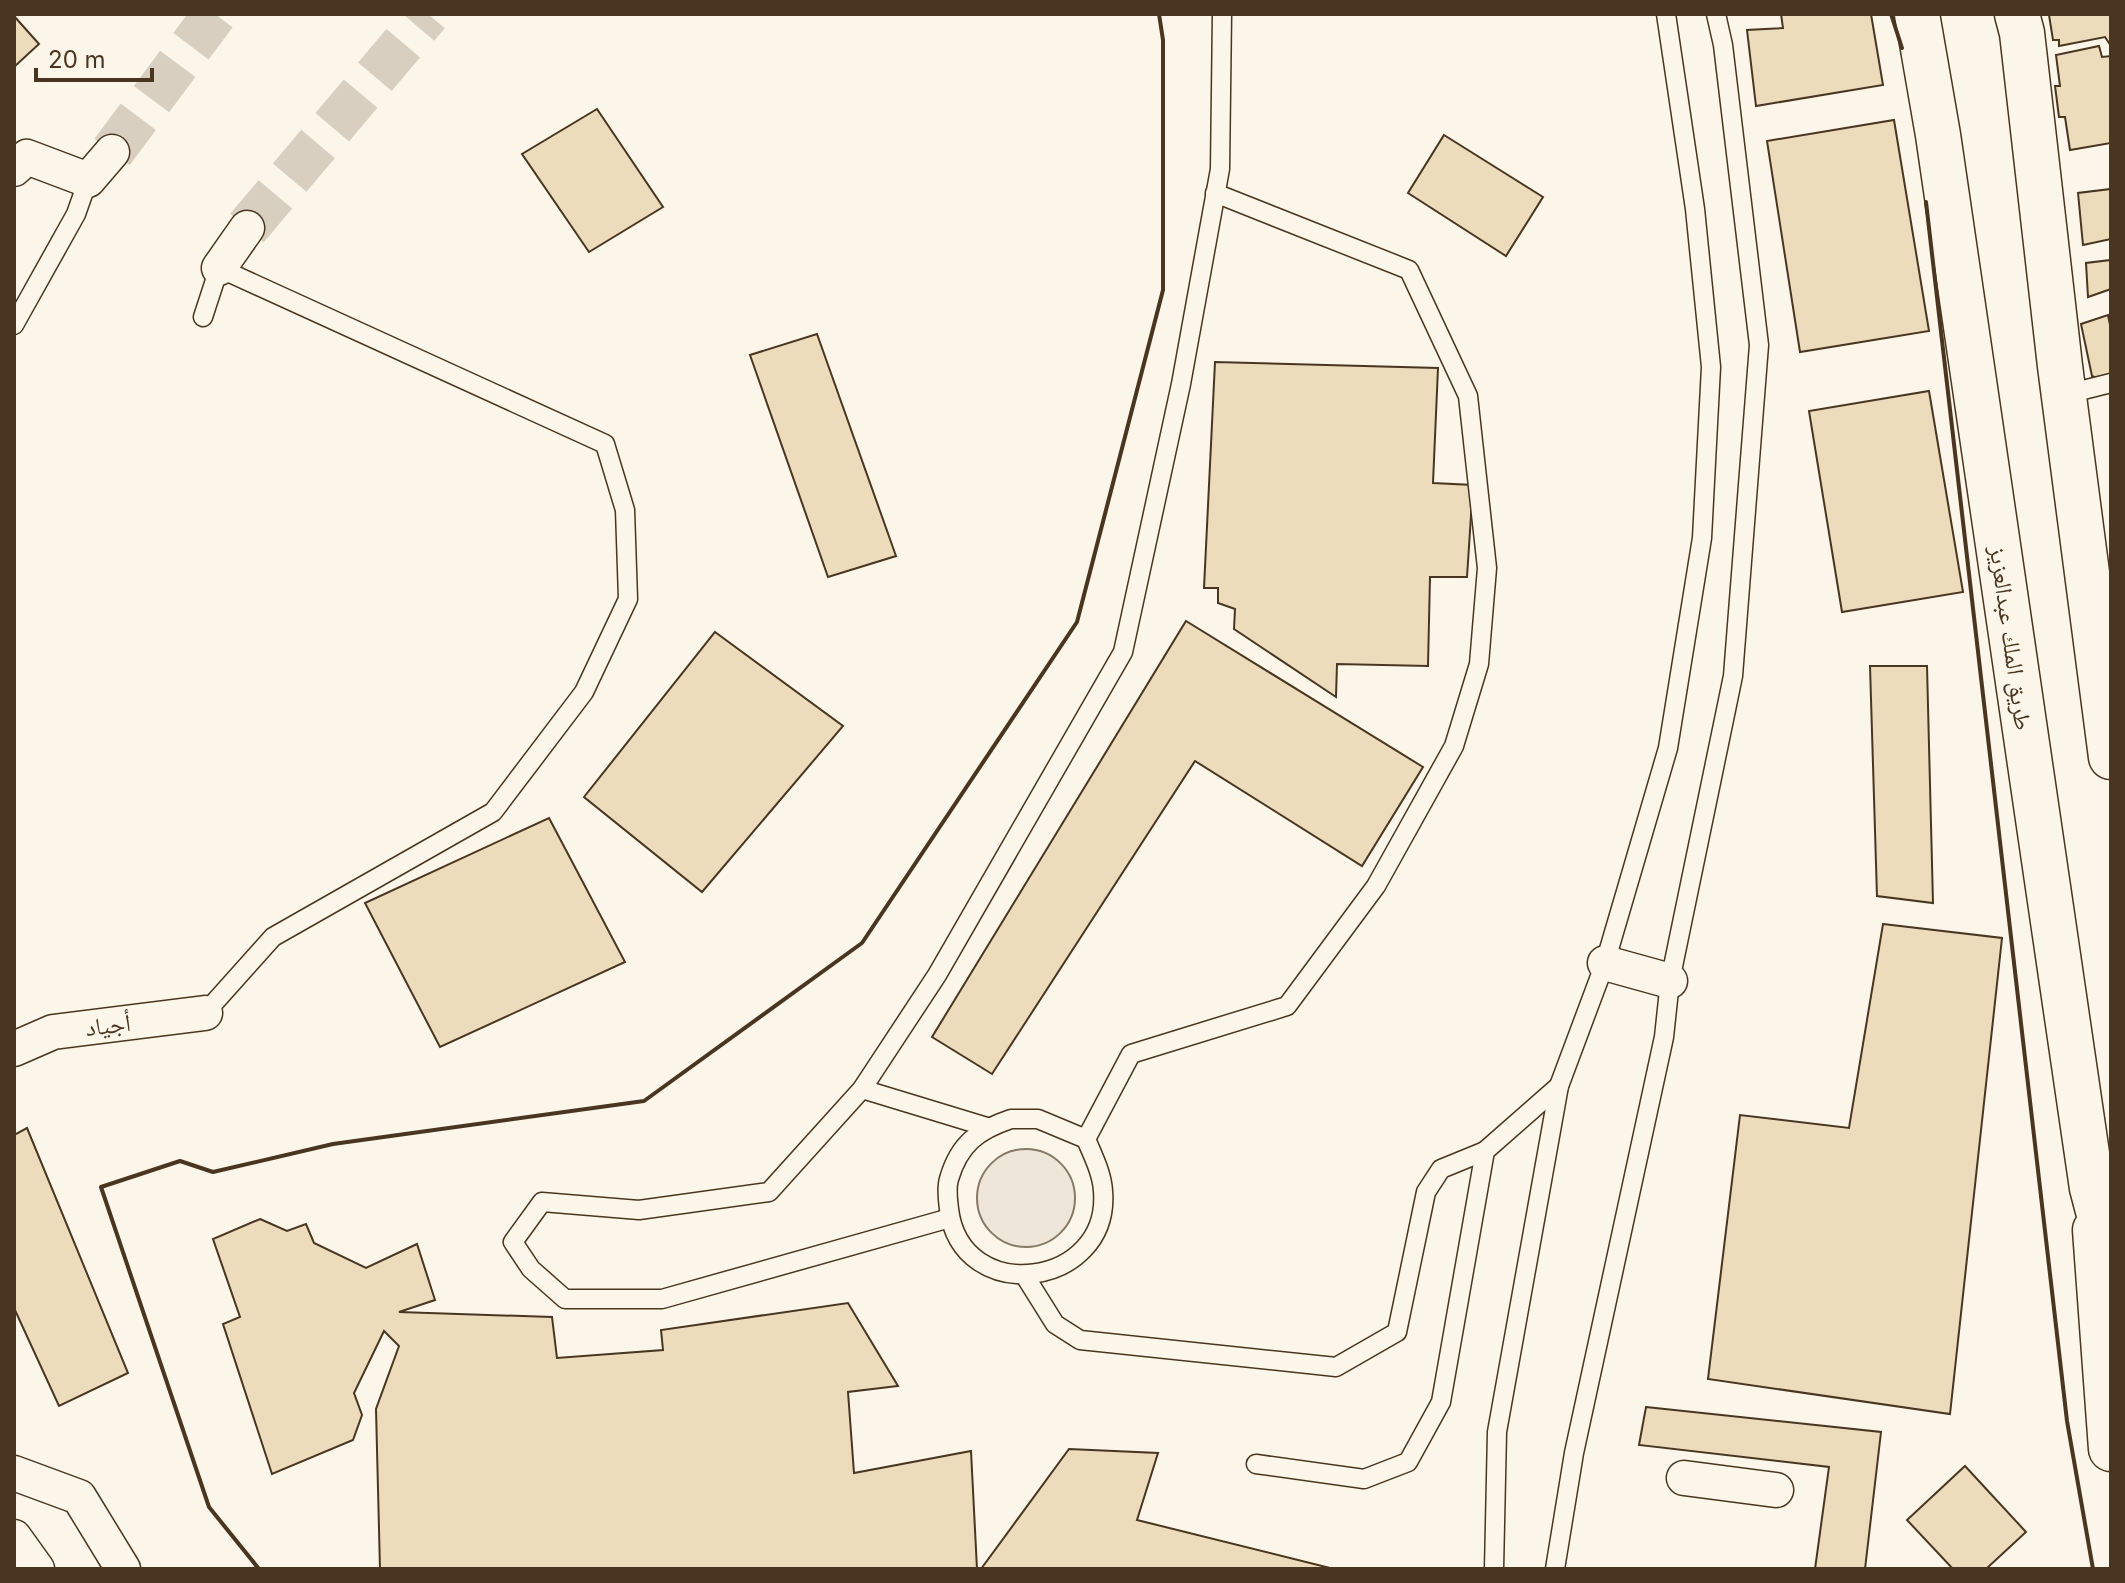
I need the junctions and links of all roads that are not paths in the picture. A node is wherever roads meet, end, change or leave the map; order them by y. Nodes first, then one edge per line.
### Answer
1 (1222, 14) edge
2 (1666, 14) edge
3 (1716, 14) edge
4 (1917, 14) edge
5 (2021, 20) edge
6 (112, 152) tunnel mouth
7 (14, 169) edge
8 (88, 180) junction
9 (1215, 193) junction
10 (247, 228) tunnel mouth
11 (219, 268) junction
12 (203, 317) dead end
13 (14, 325) edge
14 (2111, 383) edge
15 (2063, 395) junction
16 (2111, 757) edge
17 (1605, 963) junction
18 (1670, 981) junction
19 (205, 1013) joint
20 (14, 1049) edge
21 (1559, 1086) junction
22 (862, 1089) junction
23 (987, 1127) junction
24 (1086, 1139) junction
25 (1485, 1151) junction
26 (2092, 1188) junction
27 (950, 1218) junction
28 (2111, 1260) edge
29 (1025, 1276) junction
30 (2111, 1449) edge
31 (1256, 1464) dead end
32 (14, 1473) edge
33 (1684, 1478) dead end
34 (1776, 1490) dead end
35 (14, 1537) edge
36 (37, 1569) edge
37 (123, 1569) edge
38 (1494, 1569) edge
39 (1555, 1569) edge

1 - 9 lane
2 - 17 lane
3 - 18 lane
4 - 26 highway, طريق الملك عبدالعزيز
5 - 15 highway
6 - 8 street
7 - 8 street
8 - 13 lane
9 - 22 lane
9 - 24 lane
10 - 11 street
11 - 12 lane
11 - 19 lane
14 - 15 lane
15 - 16 highway
17 - 18 street
17 - 21 lane
18 - 39 lane
19 - 20 street, أجياد
21 - 25 lane
21 - 38 lane
22 - 23 lane
22 - 27 lane
23 - 24 lane
23 - 27 lane
24 - 29 lane
25 - 29 lane
25 - 31 lane
26 - 28 highway, طريق الملك عبدالعزيز
26 - 30 highway
27 - 29 lane
32 - 37 street
33 - 34 street
35 - 36 street

